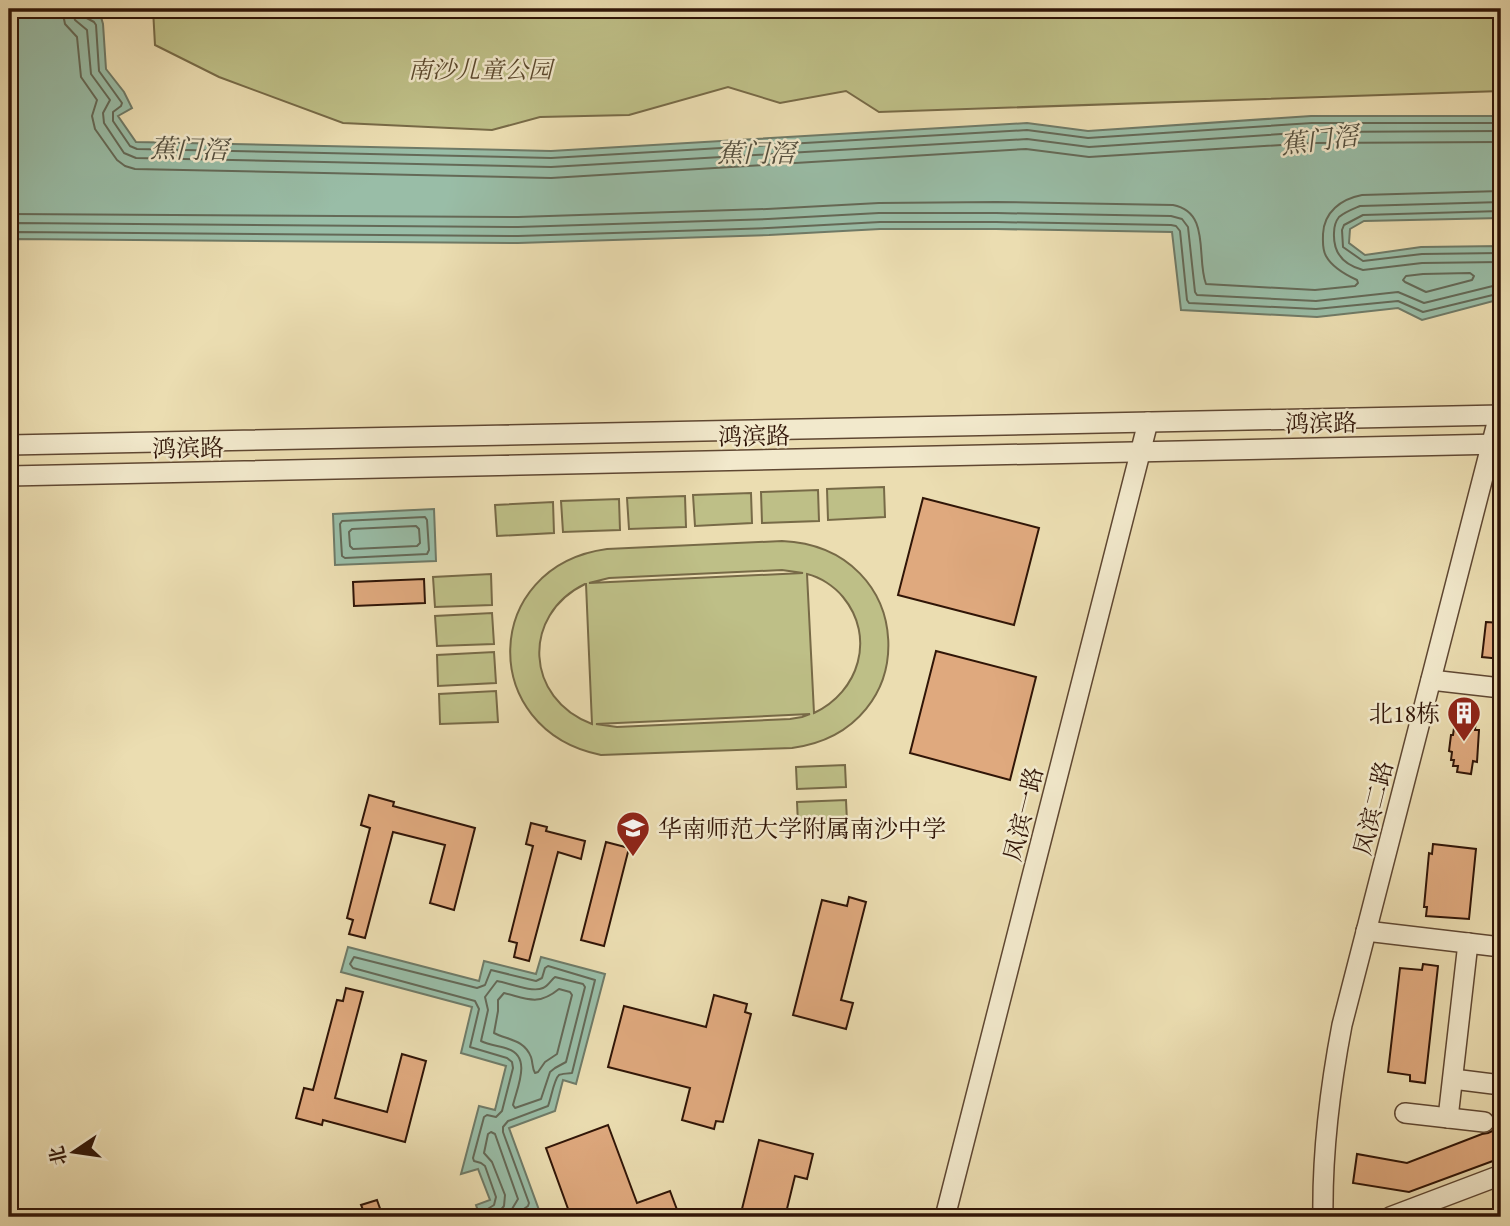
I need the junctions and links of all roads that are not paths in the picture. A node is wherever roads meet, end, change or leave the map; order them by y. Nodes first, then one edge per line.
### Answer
1 (1500, 415) edge
2 (1149, 422) junction
3 (1496, 444) edge
4 (9, 445) edge
5 (1141, 452) junction
6 (9, 476) edge
7 (1431, 680) junction
8 (1501, 688) edge
9 (1366, 931) junction
10 (1468, 943) junction
11 (1501, 947) edge
12 (1453, 1079) junction
13 (1501, 1085) edge
14 (1405, 1112) dead end
15 (1448, 1118) junction
16 (1484, 1122) dead end
17 (1501, 1175) edge
18 (945, 1217) edge
19 (1323, 1217) edge
20 (1390, 1217) edge

1 - 2 street, 鸿滨路
1 - 3 street, 凤滨二路
2 - 4 street, 鸿滨路
2 - 5 street, 凤滨一路
3 - 5 street, 鸿滨路
3 - 7 street, 凤滨二路
5 - 6 street, 鸿滨路
5 - 18 street, 凤滨一路
7 - 8 street
7 - 9 street, 凤滨二路
9 - 10 street
9 - 19 street, 凤滨二路
10 - 11 street
10 - 12 street
12 - 13 street
12 - 15 street
14 - 15 street
15 - 16 street
17 - 20 street

